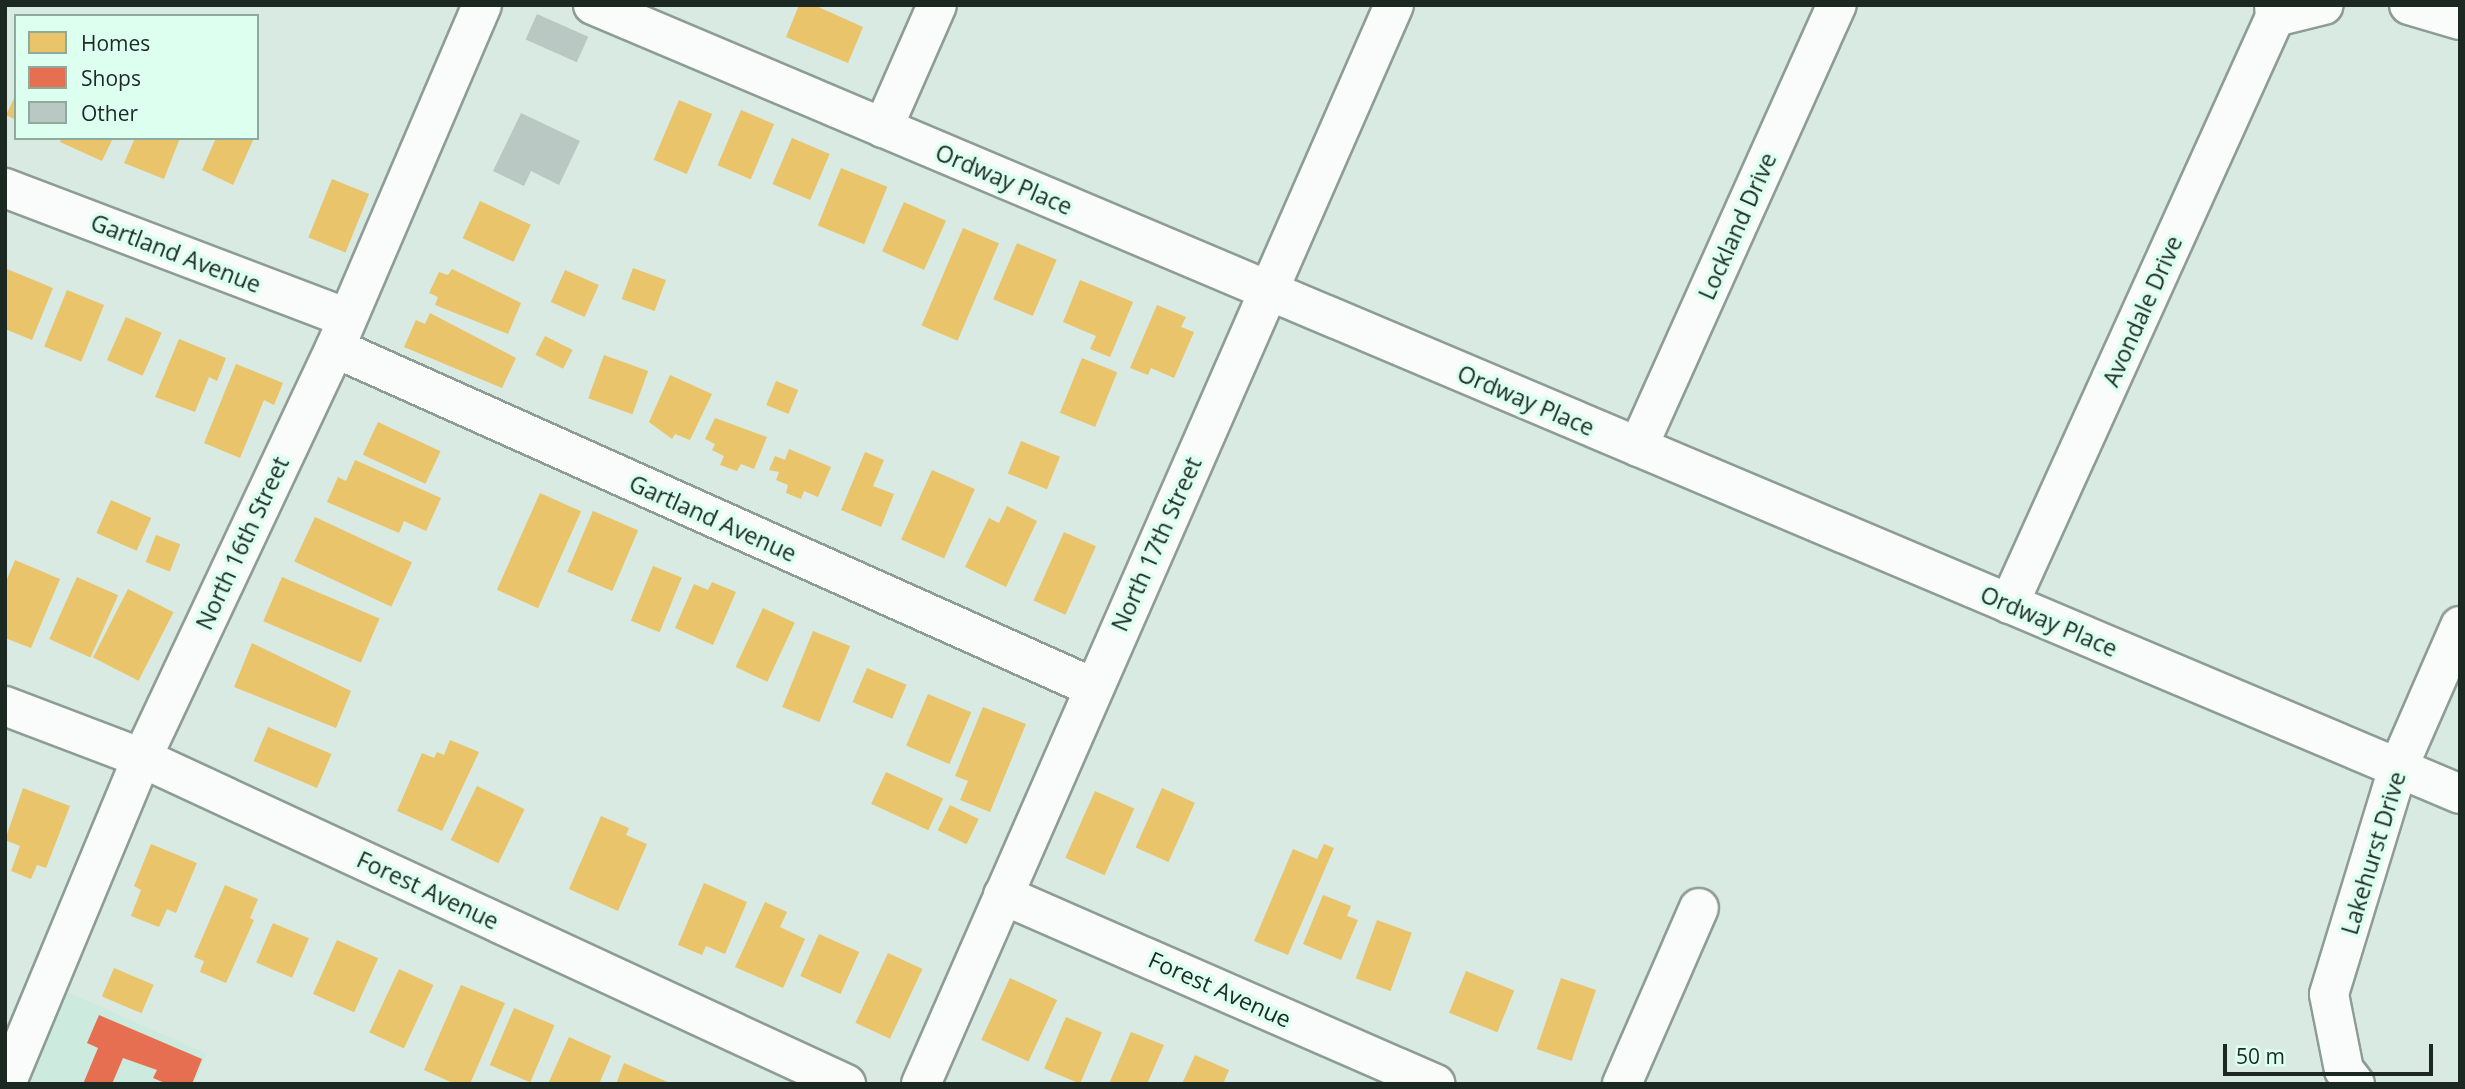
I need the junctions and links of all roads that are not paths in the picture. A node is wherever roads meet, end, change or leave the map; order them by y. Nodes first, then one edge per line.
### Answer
1 (482, 5) edge
2 (593, 5) edge
3 (937, 5) edge
4 (1394, 5) edge
5 (1837, 5) edge
6 (2324, 5) edge
7 (2409, 5) edge
8 (2275, 11) edge
9 (2460, 20) edge
10 (883, 128) junction
11 (5, 188) edge
12 (1268, 291) junction
13 (341, 333) junction
14 (1638, 447) junction
15 (2009, 604) junction
16 (2460, 626) edge
17 (1092, 687) junction
18 (5, 706) edge
19 (142, 758) junction
20 (2398, 768) junction
21 (2460, 794) edge
22 (1003, 895) junction
23 (1699, 908) dead end
24 (6, 1084) edge
25 (846, 1084) edge
26 (921, 1084) edge
27 (1436, 1084) edge
28 (1622, 1084) edge
29 (2355, 1084) edge

1 - 13 street, North 16th Street
2 - 10 street, Ordway Place
3 - 10 street
4 - 12 street, North 17th Street
5 - 14 street, Lockland Drive
6 - 8 street
7 - 9 street
8 - 15 street, Avondale Drive
10 - 12 street, Ordway Place
11 - 13 street, Gartland Avenue
12 - 14 street, Ordway Place
12 - 17 street, North 17th Street
13 - 17 street, Gartland Avenue
13 - 19 street, North 16th Street
14 - 15 street, Ordway Place
15 - 20 street, Ordway Place
16 - 20 street, Lakehurst Drive
17 - 22 street, North 17th Street
18 - 19 street, Forest Avenue
19 - 24 street, North 16th Street
19 - 25 street, Forest Avenue
20 - 21 street, Ordway Place
20 - 29 street, Lakehurst Drive
22 - 26 street, North 17th Street
22 - 27 street, Forest Avenue
23 - 28 street

